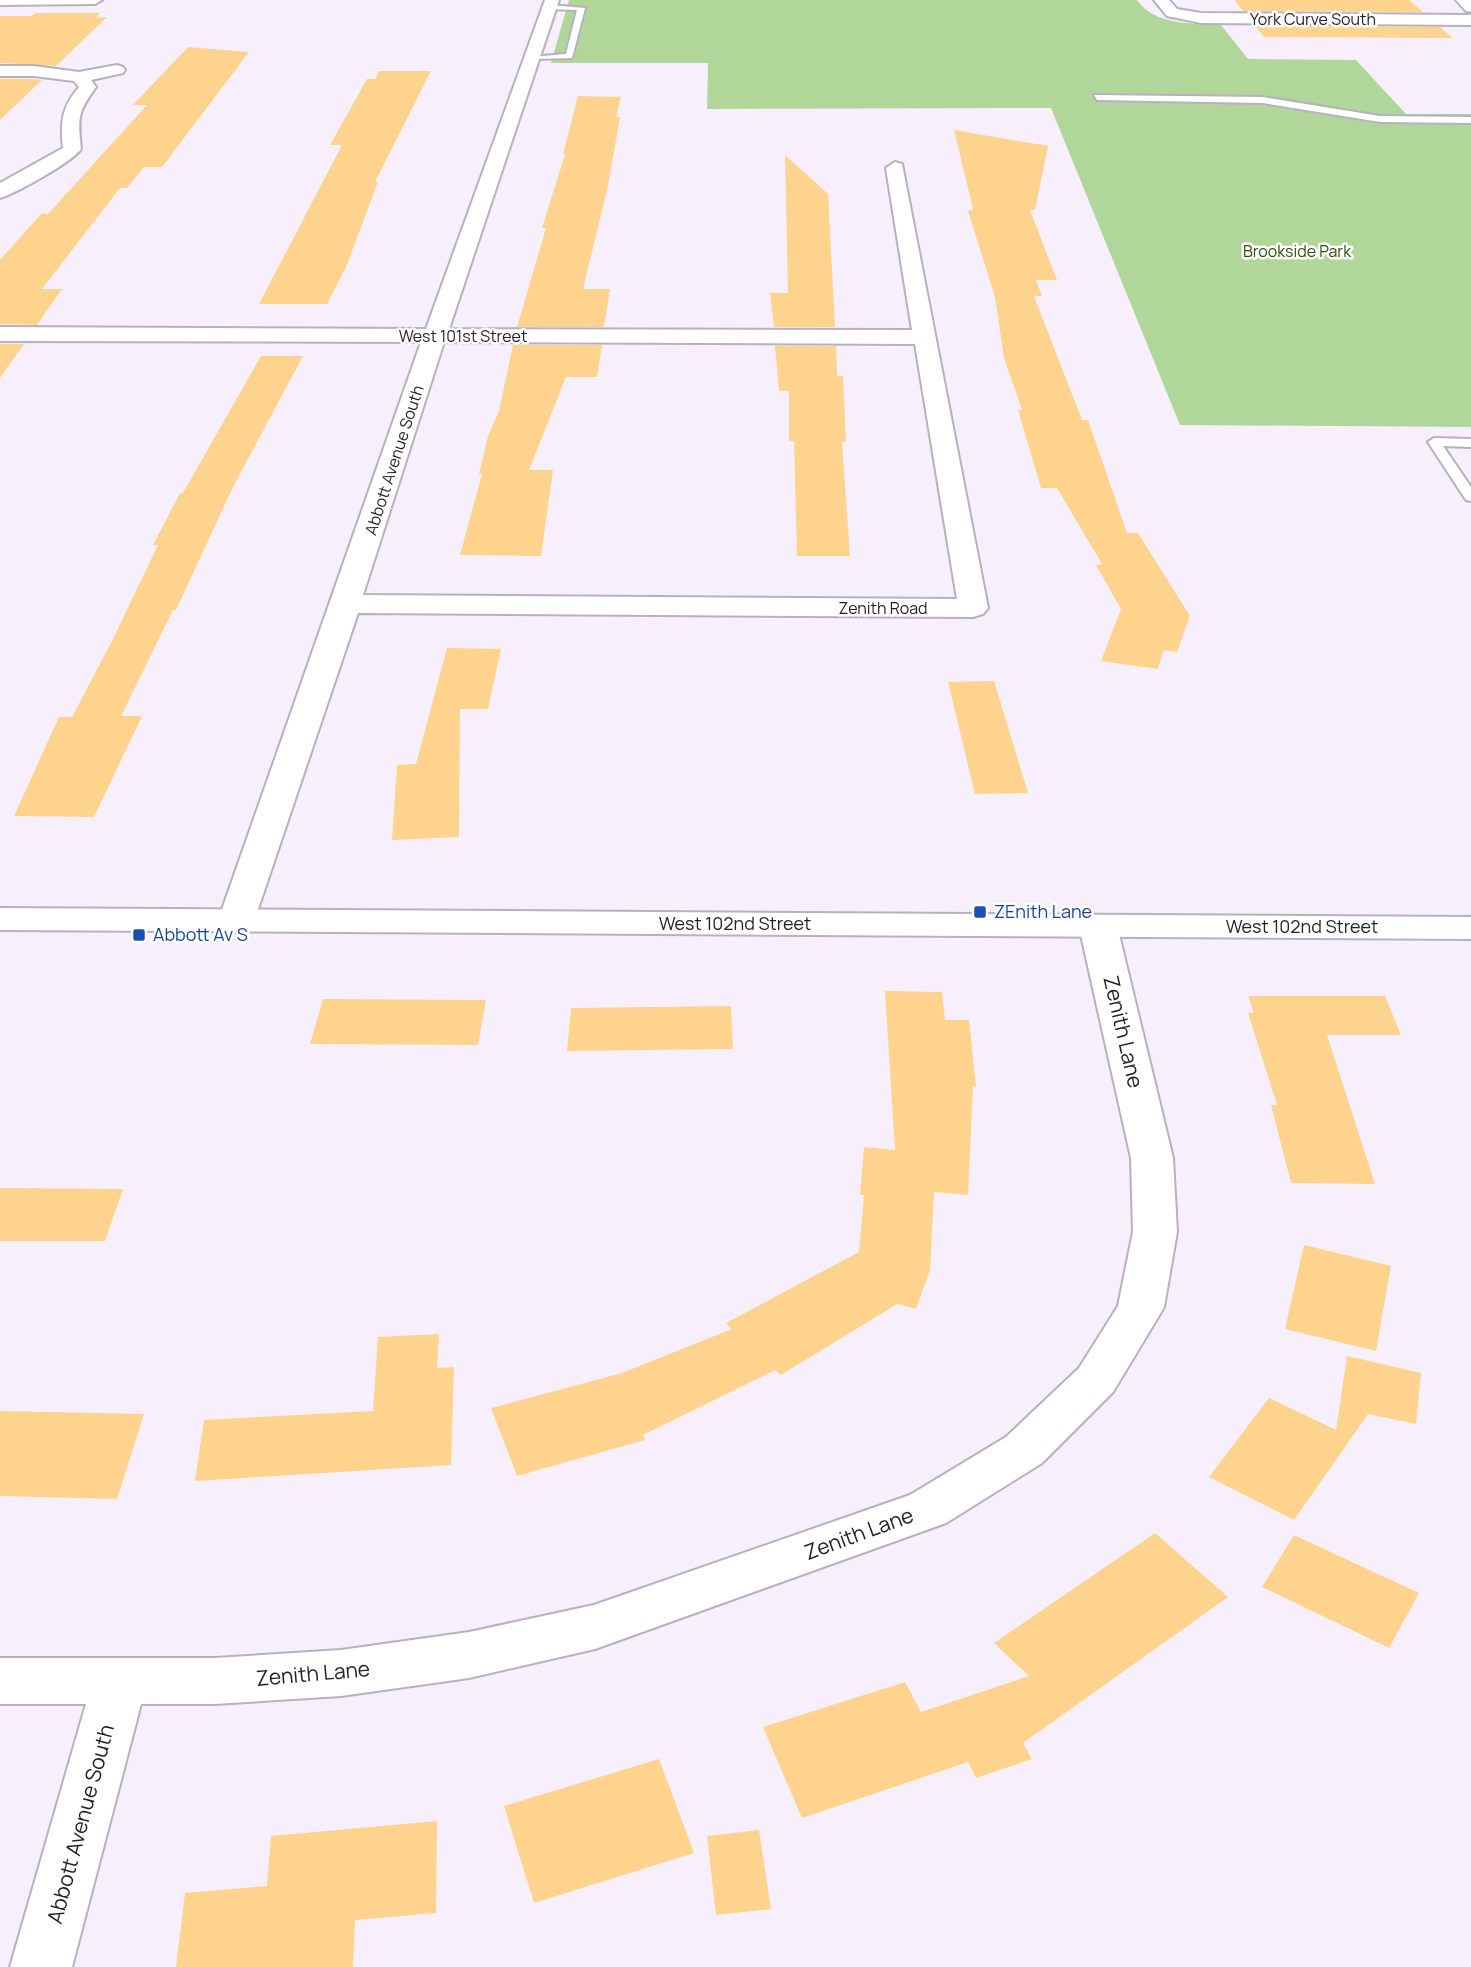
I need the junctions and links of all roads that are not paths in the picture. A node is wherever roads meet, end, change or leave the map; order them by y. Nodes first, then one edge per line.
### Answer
1 (94, 0) edge
2 (1161, 0) edge
3 (1463, 0) edge
4 (0, 1) edge
5 (551, 3) edge
6 (1471, 8) edge
7 (1471, 20) edge
8 (117, 70) dead end
9 (0, 71) edge
10 (79, 77) junction
11 (1097, 97) dead end
12 (1471, 120) edge
13 (895, 168) dead end
14 (0, 192) edge
15 (0, 334) edge
16 (435, 336) junction
17 (925, 337) junction
18 (1471, 443) edge
19 (1471, 497) edge
20 (346, 604) junction
21 (0, 919) edge
22 (236, 921) junction
23 (1098, 926) junction
24 (1471, 928) edge
25 (0, 1681) edge
26 (120, 1681) junction
27 (41, 1967) edge

1 - 4 street
2 - 7 street, York Curve South
3 - 6 street
5 - 16 street, Abbott Avenue South
8 - 10 street
9 - 10 street
10 - 14 street
11 - 12 lane
13 - 17 street, Zenith Road
15 - 16 street, West 101st Street
16 - 17 street, West 101st Street
16 - 20 street, Abbott Avenue South
17 - 20 street, Zenith Road
18 - 19 lane
20 - 22 street, Abbott Avenue South
21 - 22 street, West 102nd Street
22 - 23 street, West 102nd Street
23 - 24 street, West 102nd Street
23 - 26 street, Zenith Lane
25 - 26 street, Zenith Lane
26 - 27 street, Abbott Avenue South

